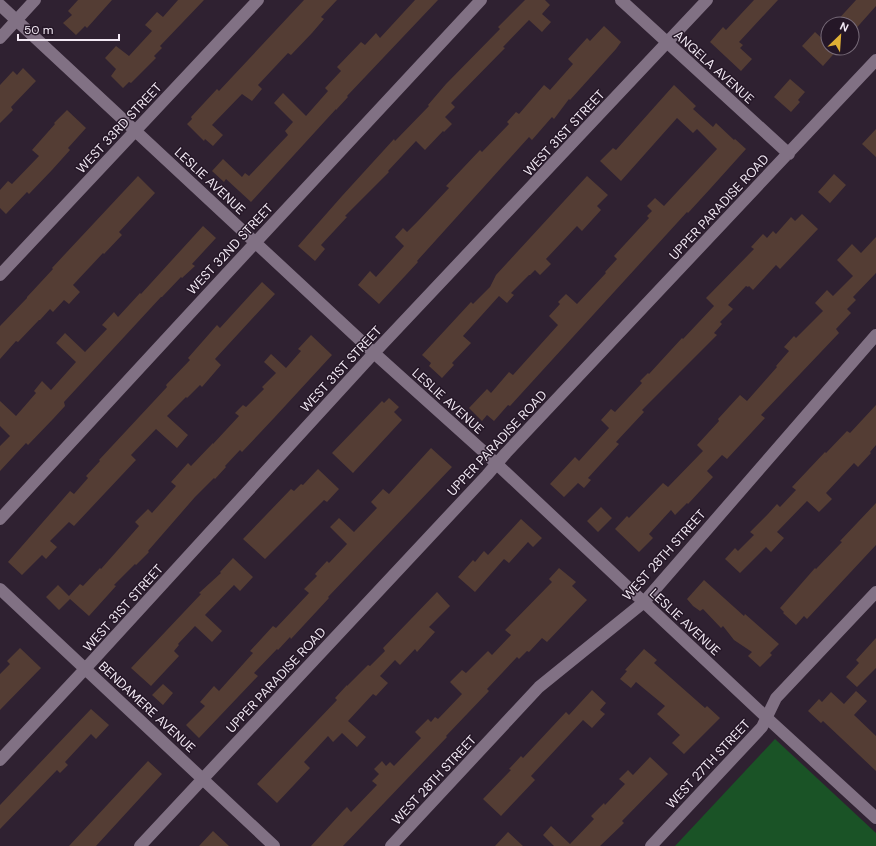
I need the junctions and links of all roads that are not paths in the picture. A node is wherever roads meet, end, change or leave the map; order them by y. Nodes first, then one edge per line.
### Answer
1 (35, 0) edge
2 (258, 0) edge
3 (481, 0) edge
4 (621, 0) edge
5 (707, 0) edge
6 (0, 5) edge
7 (16, 20) junction
8 (0, 38) edge
9 (667, 44) junction
10 (876, 60) edge
11 (136, 132) junction
12 (789, 154) junction
13 (255, 243) junction
14 (0, 276) edge
15 (876, 335) edge
16 (374, 353) junction
17 (497, 464) junction
18 (0, 519) edge
19 (0, 588) edge
20 (876, 592) edge
21 (644, 602) junction
22 (85, 669) junction
23 (767, 718) junction
24 (0, 760) edge
25 (203, 778) junction
26 (876, 818) edge
27 (140, 846) edge
28 (274, 846) edge
29 (392, 846) edge
30 (651, 846) edge

1 - 7 street
2 - 11 street, WEST 33RD STREET
3 - 13 street, WEST 32ND STREET
4 - 9 street, ANGELA AVENUE
5 - 9 street, WEST 31ST STREET
6 - 7 street, LESLIE AVENUE
7 - 8 street
7 - 11 street, LESLIE AVENUE
9 - 12 street, ANGELA AVENUE
9 - 16 street, WEST 31ST STREET
10 - 12 street, UPPER PARADISE ROAD
11 - 13 street, LESLIE AVENUE
11 - 14 street, WEST 33RD STREET
12 - 17 street, UPPER PARADISE ROAD
13 - 16 street, LESLIE AVENUE
13 - 18 street, WEST 32ND STREET
15 - 21 street, WEST 28TH STREET
16 - 17 street, LESLIE AVENUE
16 - 22 street, WEST 31ST STREET
17 - 21 street, LESLIE AVENUE
17 - 25 street, UPPER PARADISE ROAD
19 - 22 street, BENDAMERE AVENUE
20 - 23 street, WEST 27TH STREET
21 - 23 street, LESLIE AVENUE
21 - 29 street, WEST 28TH STREET
22 - 24 street, WEST 31ST STREET
22 - 25 street, BENDAMERE AVENUE
23 - 26 street, LESLIE AVENUE
23 - 30 street, WEST 27TH STREET
25 - 27 street, UPPER PARADISE ROAD
25 - 28 street, BENDAMERE AVENUE

